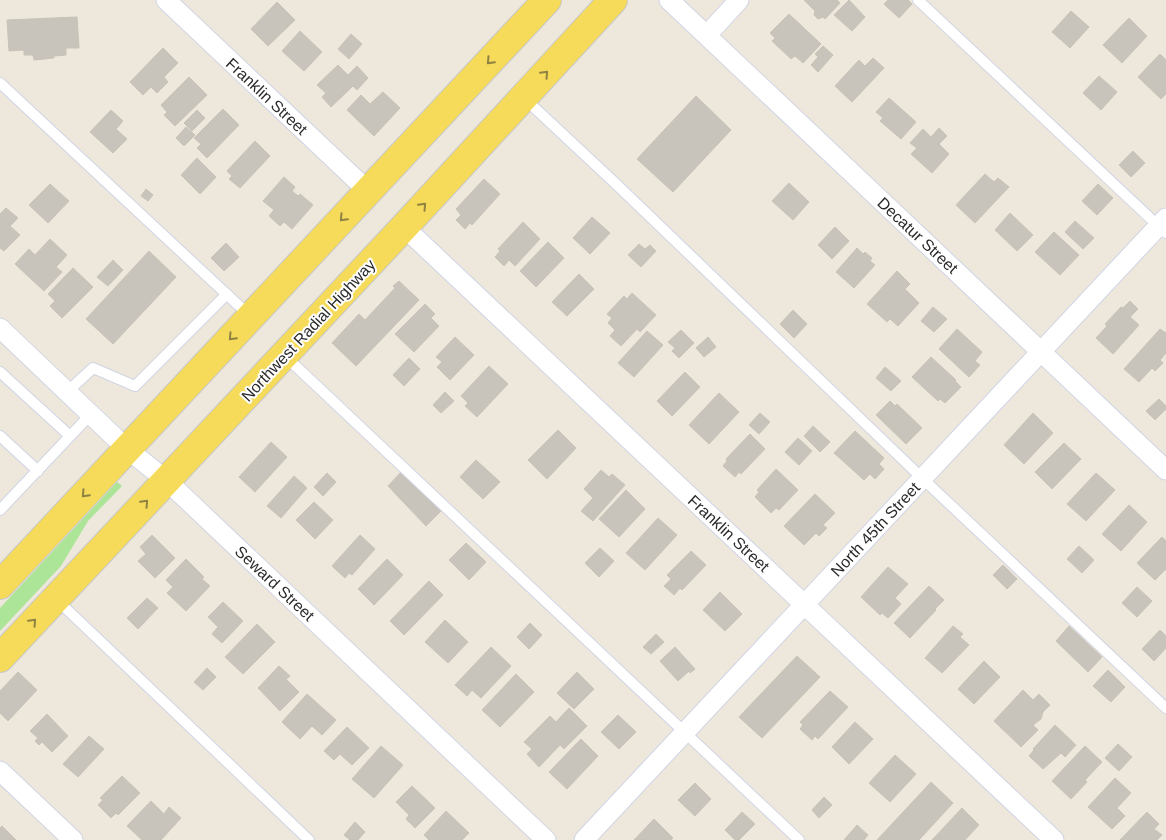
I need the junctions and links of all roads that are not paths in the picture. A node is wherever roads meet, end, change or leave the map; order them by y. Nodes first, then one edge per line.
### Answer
1 (166, 0) edge
2 (547, 0) edge
3 (613, 0) edge
4 (669, 0) edge
5 (739, 0) edge
6 (918, 0) edge
7 (707, 35) junction
8 (0, 83) edge
9 (523, 98) junction
10 (368, 191) junction
11 (1163, 226) edge
12 (404, 227) junction
13 (226, 294) junction
14 (251, 317) junction
15 (0, 328) edge
16 (1041, 351) junction
17 (284, 355) junction
18 (0, 372) edge
19 (67, 392) junction
20 (91, 414) junction
21 (0, 436) edge
22 (70, 436) junction
23 (127, 449) junction
24 (1166, 470) edge
25 (38, 471) junction
26 (922, 478) junction
27 (166, 480) junction
28 (0, 510) edge
29 (0, 585) edge
30 (56, 598) junction
31 (804, 604) junction
32 (0, 658) edge
33 (1166, 708) edge
34 (685, 731) junction
35 (0, 771) edge
36 (73, 840) edge
37 (310, 840) edge
38 (546, 840) edge
39 (584, 840) edge
40 (799, 840) edge
41 (1054, 840) edge

1 - 10 street, Franklin Street
2 -> 10 main road
9 -> 3 main road, Northwest Radial Highway
4 - 7 street, Decatur Street
5 - 7 street
6 - 11 lane
7 - 16 street, Decatur Street
8 - 13 lane
12 -> 9 main road, Northwest Radial Highway
9 - 26 lane
10 -> 14 main road
11 - 16 street, North 45th Street
12 - 17 main road, Northwest Radial Highway
12 - 31 street, Franklin Street
13 - 14 lane
13 - 19 lane
14 -> 23 main road
15 - 19 street, Seward Street
16 - 24 street, Decatur Street
16 - 26 street, North 45th Street
17 - 27 main road, Northwest Radial Highway
17 - 34 lane
18 - 22 lane
19 - 20 street, Seward Street
20 - 22 lane
20 - 23 street, Seward Street
21 - 25 lane
22 - 25 lane
23 - 27 street, Seward Street
23 -> 29 main road
25 - 28 lane
26 - 31 street, North 45th Street
26 - 33 lane
30 -> 27 main road, Northwest Radial Highway
27 - 38 street, Seward Street
32 -> 30 main road, Northwest Radial Highway
30 - 37 lane
31 - 34 street, North 45th Street
31 - 41 street, Franklin Street
34 - 39 street, North 45th Street
34 - 40 lane
35 - 36 street

